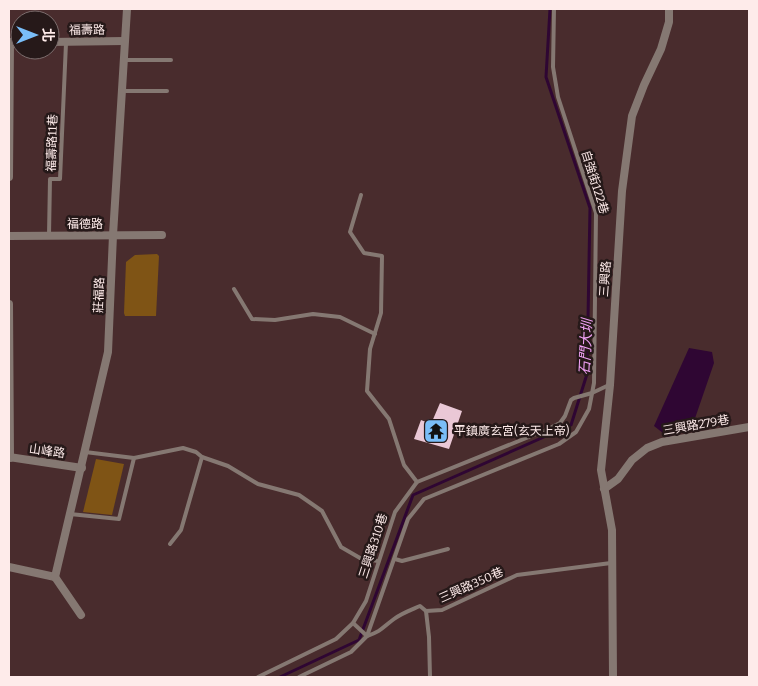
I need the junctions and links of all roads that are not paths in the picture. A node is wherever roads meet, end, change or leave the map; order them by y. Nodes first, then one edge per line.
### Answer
1 (126, 9) edge
2 (554, 9) edge
3 (669, 9) edge
4 (124, 41) junction
5 (9, 42) edge
6 (60, 42) edge
7 (66, 42) junction
8 (124, 60) junction
9 (171, 60) dead end
10 (122, 91) junction
11 (167, 91) dead end
12 (9, 176) edge
13 (362, 195) dead end
14 (49, 235) junction
15 (162, 235) dead end
16 (9, 236) edge
17 (113, 236) junction
18 (234, 289) dead end
19 (9, 304) edge
20 (374, 334) junction
21 (610, 385) junction
22 (591, 393) junction
23 (749, 427) edge
24 (85, 452) junction
25 (9, 457) edge
26 (202, 457) junction
27 (134, 458) junction
28 (82, 468) junction
29 (417, 482) junction
30 (604, 489) junction
31 (70, 514) junction
32 (170, 544) dead end
33 (448, 549) dead end
34 (394, 559) junction
35 (378, 561) junction
36 (611, 563) junction
37 (9, 567) edge
38 (55, 577) junction
39 (426, 611) junction
40 (81, 615) dead end
41 (354, 625) junction
42 (366, 635) junction
43 (258, 677) edge
44 (299, 677) edge
45 (430, 677) edge
46 (613, 677) edge

1 - 4 street, 莊福路
2 - 22 lane, 自強街122巷
3 - 21 street, 三興路
4 - 7 street, 福壽路
4 - 8 street, 莊福路
5 - 12 street
6 - 7 street, 福壽路
7 - 14 lane, 福壽路11巷
8 - 9 lane
8 - 10 street, 莊福路
10 - 11 lane
10 - 17 street, 莊福路
13 - 20 lane
14 - 16 street, 福德路
14 - 17 street, 福德路
15 - 17 street, 福德路
17 - 24 street, 莊福路
18 - 20 lane
19 - 25 street
20 - 29 lane
21 - 22 lane
21 - 30 street, 三興路
22 - 29 lane
22 - 34 lane, 三興路310巷
23 - 30 street, 三興路279巷
24 - 27 lane
24 - 28 street, 莊福路
25 - 28 street, 山峰路
26 - 27 lane
26 - 32 lane
26 - 35 lane
27 - 31 lane
28 - 31 street, 莊福路
29 - 35 lane, 三興路310巷
30 - 36 street, 三興路
31 - 38 street, 莊福路
33 - 34 lane
34 - 42 lane, 三興路310巷
35 - 41 lane, 三興路310巷
36 - 39 lane, 三興路350巷
36 - 46 street, 三興路
37 - 38 street
38 - 40 street
39 - 42 lane, 三興路350巷
39 - 45 lane
41 - 42 lane
41 - 43 lane, 三興路310巷
42 - 44 lane, 三興路310巷

